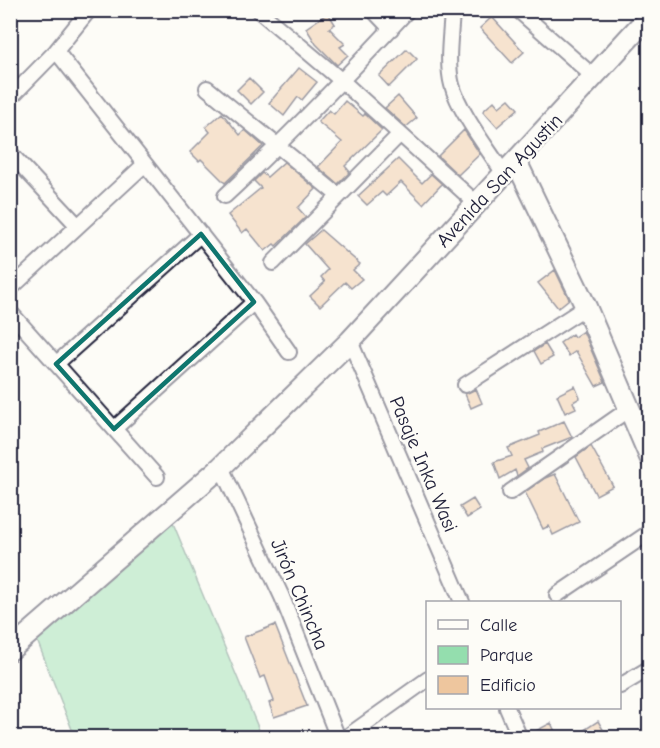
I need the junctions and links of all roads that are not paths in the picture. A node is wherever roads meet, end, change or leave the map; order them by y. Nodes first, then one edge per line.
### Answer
1 (89, 10) edge
2 (258, 10) edge
3 (373, 10) edge
4 (408, 10) edge
5 (452, 10) edge
6 (518, 10) edge
7 (644, 19) edge
8 (391, 29) junction
9 (56, 51) junction
10 (594, 77) junction
11 (342, 81) junction
12 (207, 88) dead end
13 (10, 98) edge
14 (400, 134) junction
15 (278, 146) junction
16 (10, 153) edge
17 (145, 164) junction
18 (510, 167) junction
19 (225, 196) dead end
20 (339, 196) junction
21 (477, 204) junction
22 (78, 226) junction
23 (201, 234) junction
24 (273, 262) dead end
25 (10, 290) edge
26 (255, 302) junction
27 (586, 307) junction
28 (10, 312) edge
29 (350, 341) junction
30 (289, 352) dead end
31 (56, 364) junction
32 (465, 385) dead end
33 (629, 409) junction
34 (114, 429) junction
35 (650, 457) edge
36 (221, 467) junction
37 (157, 477) dead end
38 (510, 492) dead end
39 (650, 532) edge
40 (557, 595) dead end
41 (461, 601) edge
42 (10, 650) edge
43 (650, 668) edge
44 (426, 680) edge
45 (621, 685) edge
46 (507, 709) edge
47 (338, 738) edge
48 (345, 738) edge
49 (520, 738) edge

1 - 9 street
2 - 11 street
3 - 8 street
4 - 8 street
5 - 18 street
6 - 10 street
7 - 10 street, Avenida San Agustin
8 - 11 street
9 - 13 street
9 - 17 street
10 - 18 street, Avenida San Agustin
11 - 14 street
11 - 15 street
12 - 15 street
14 - 20 street
14 - 21 street
15 - 19 street
15 - 20 street
16 - 22 street
17 - 22 street
17 - 23 street
18 - 21 street, Avenida San Agustin
18 - 27 street
20 - 24 street
21 - 29 street, Avenida San Agustin
22 - 25 street
23 - 26 street
23 - 31 street
26 - 30 street
26 - 34 street
27 - 32 street
27 - 33 street
28 - 31 street
29 - 36 street, Avenida San Agustin
29 - 41 street, Pasaje Inka Wasi
31 - 34 street
33 - 35 street
33 - 38 street
34 - 37 street
36 - 42 street, Avenida San Agustin
36 - 47 street, Jirón Chincha
39 - 40 street
43 - 45 street
44 - 48 street
46 - 49 street

